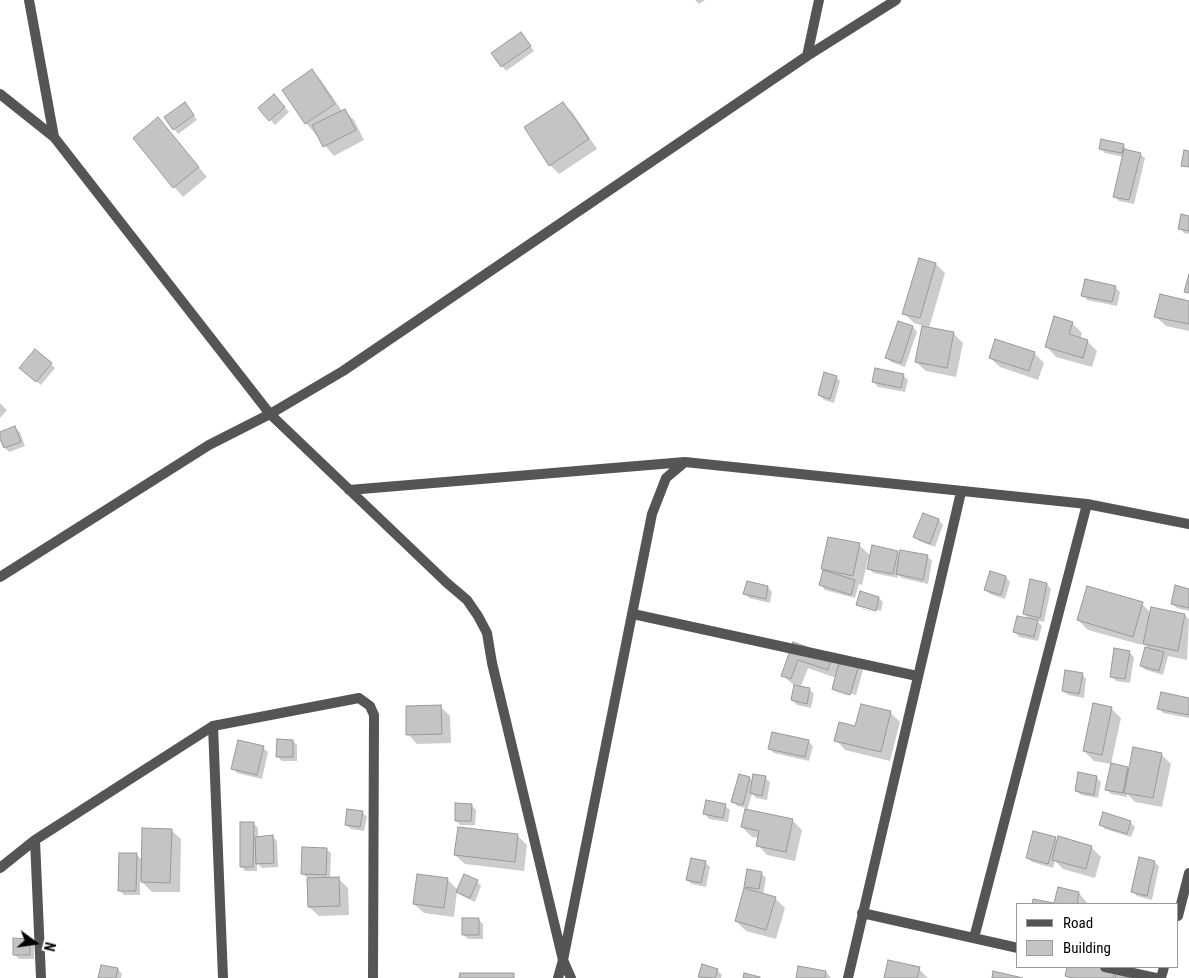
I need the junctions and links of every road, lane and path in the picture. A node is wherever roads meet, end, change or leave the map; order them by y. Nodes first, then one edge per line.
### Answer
1 (29, 0) edge
2 (819, 0) edge
3 (896, 0) edge
4 (808, 56) junction
5 (0, 94) edge
6 (54, 137) junction
7 (270, 414) junction
8 (685, 462) junction
9 (349, 490) junction
10 (961, 492) junction
11 (1087, 504) junction
12 (1189, 524) edge
13 (0, 576) edge
14 (633, 614) junction
15 (918, 676) junction
16 (213, 726) junction
17 (35, 840) junction
18 (0, 868) edge
19 (1189, 873) edge
20 (1179, 912) edge
21 (862, 913) junction
22 (974, 938) junction
23 (1016, 948) edge
24 (563, 960) junction
25 (1109, 968) edge
26 (41, 978) edge
27 (223, 978) edge
28 (373, 978) edge
29 (558, 978) edge
30 (571, 978) edge
31 (848, 978) edge
32 (1156, 978) edge

1 - 6 street
2 - 4 street
3 - 4 street
4 - 7 street
5 - 6 street
6 - 7 street
7 - 9 street
7 - 13 street
8 - 9 street
8 - 10 street
8 - 14 street
9 - 24 street
10 - 11 street
10 - 15 street
11 - 12 street
11 - 22 street
14 - 15 street
14 - 24 street
15 - 21 street
16 - 17 street
16 - 27 street
16 - 28 street
17 - 18 street
17 - 26 street
19 - 20 street
21 - 22 street
21 - 31 street
22 - 23 street
24 - 29 street
24 - 30 street
25 - 32 street

